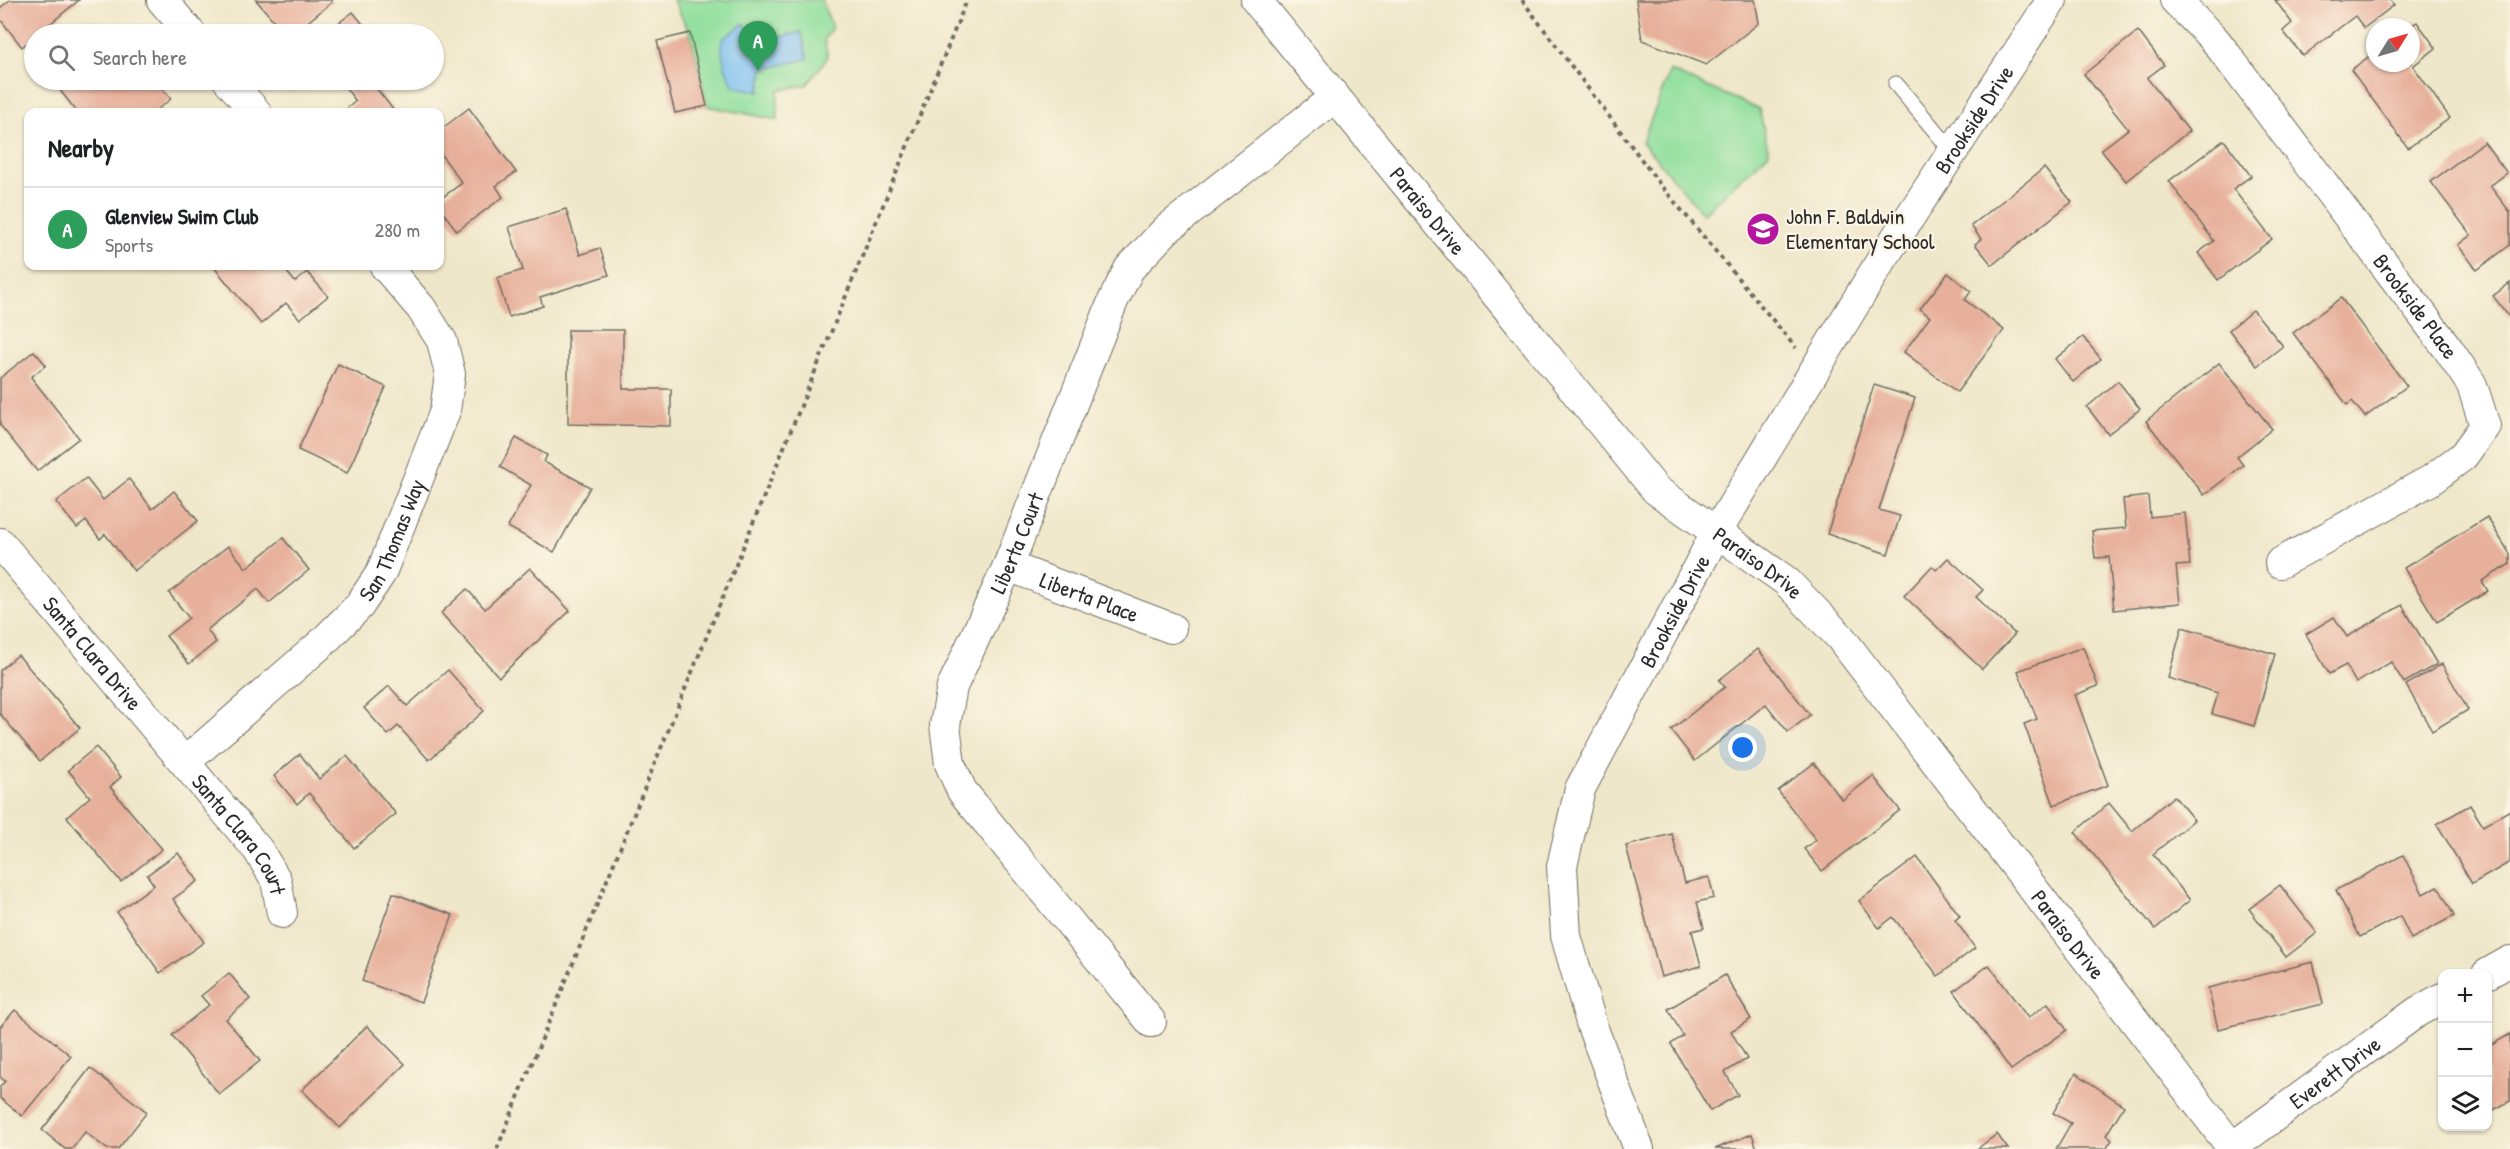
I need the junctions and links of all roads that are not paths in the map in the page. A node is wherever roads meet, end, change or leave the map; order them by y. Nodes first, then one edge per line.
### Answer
1 (162, 0) edge
2 (1256, 0) edge
3 (2052, 0) edge
4 (2175, 0) edge
5 (182, 24) edge
6 (1896, 84) dead end
7 (237, 90) edge
8 (1335, 97) junction
9 (252, 108) edge
10 (1952, 151) junction
11 (388, 270) edge
12 (1716, 533) junction
13 (6, 562) edge
14 (2280, 563) dead end
15 (1008, 566) junction
16 (1172, 628) dead end
17 (185, 762) junction
18 (282, 913) dead end
19 (2510, 961) edge
20 (2492, 971) edge
21 (2438, 1000) edge
22 (1151, 1023) dead end
23 (2232, 1148) edge
24 (1639, 1149) edge

1 - 5 street
2 - 8 street, Paraiso Drive
3 - 10 street, Brookside Drive
4 - 14 street, Brookside Place
6 - 10 lane
7 - 9 street
8 - 12 street, Paraiso Drive
8 - 15 street, Liberta Court
10 - 12 street, Brookside Drive
11 - 17 street, San Thomas Way
12 - 23 street, Paraiso Drive
12 - 24 street, Brookside Drive
13 - 17 street, Santa Clara Drive
15 - 16 street, Liberta Place
15 - 22 street, Liberta Court
17 - 18 street, Santa Clara Court
19 - 20 street
21 - 23 street, Everett Drive

